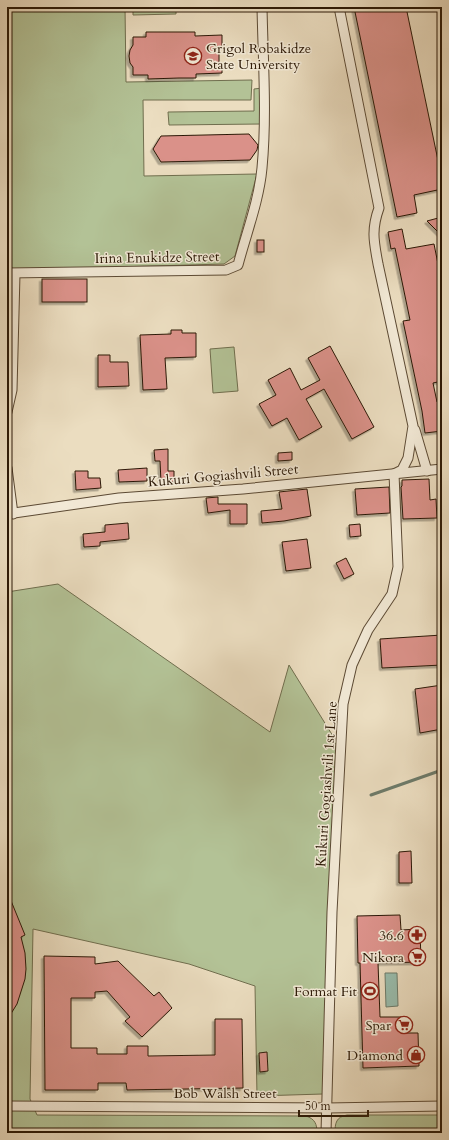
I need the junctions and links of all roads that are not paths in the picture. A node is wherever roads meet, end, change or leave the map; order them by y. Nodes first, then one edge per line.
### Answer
1 (262, 7) edge
2 (340, 7) edge
3 (11, 274) edge
4 (7, 412) edge
5 (413, 426) junction
6 (7, 468) edge
7 (442, 469) edge
8 (427, 471) junction
9 (394, 474) junction
10 (10, 514) edge
11 (7, 1106) edge
12 (442, 1106) edge
13 (327, 1108) junction
14 (326, 1133) edge

1 - 3 street, Irina Enukidze Street
2 - 5 street
3 - 4 street
5 - 8 street
5 - 9 street
6 - 10 street
7 - 8 street, Kukuri Gogiashvili Street
8 - 9 street, Kukuri Gogiashvili Street
9 - 10 street, Kukuri Gogiashvili Street
9 - 13 street, Kukuri Gogiashvili 1st Lane
11 - 13 street, Bob Walsh Street
12 - 13 street, Bob Walsh Street
13 - 14 street, Kukuri Gogiashvili 1st Lane

